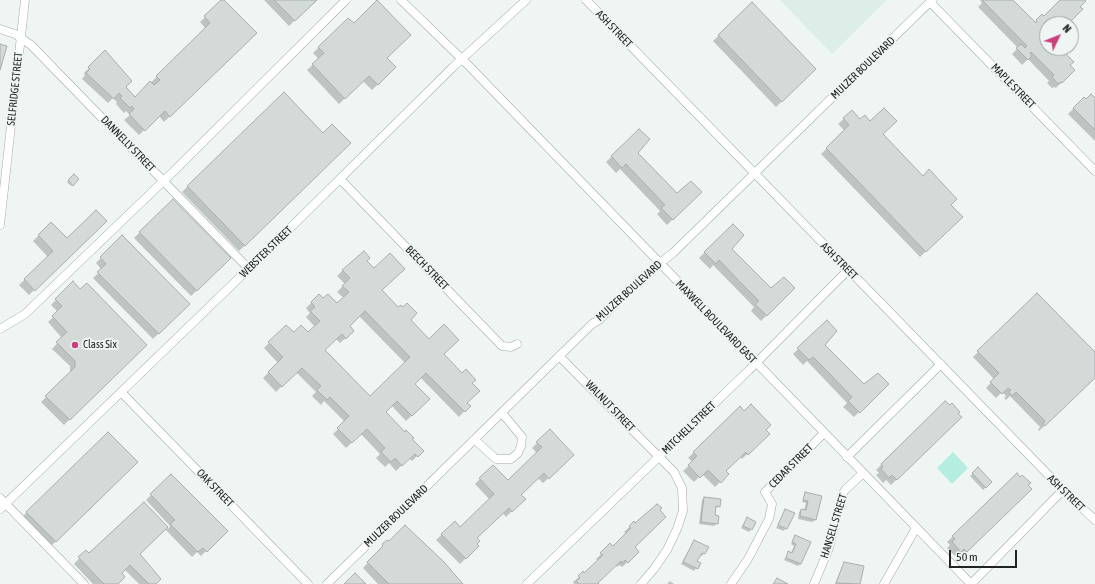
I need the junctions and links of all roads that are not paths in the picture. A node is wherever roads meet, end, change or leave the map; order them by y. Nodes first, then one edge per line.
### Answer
1 (25, 0) edge
2 (346, 0) edge
3 (401, 0) edge
4 (526, 0) edge
5 (586, 0) edge
6 (931, 1) edge
7 (0, 29) edge
8 (21, 38) junction
9 (461, 60) junction
10 (1095, 171) edge
11 (754, 174) junction
12 (340, 179) junction
13 (163, 180) junction
14 (0, 225) edge
15 (660, 263) junction
16 (249, 269) junction
17 (848, 270) junction
18 (0, 329) edge
19 (517, 344) dead end
20 (559, 356) junction
21 (756, 363) junction
22 (941, 364) junction
23 (120, 392) junction
24 (502, 413) junction
25 (824, 433) junction
26 (474, 440) junction
27 (659, 457) junction
28 (847, 457) junction
29 (862, 473) junction
30 (1062, 490) junction
31 (2, 504) edge
32 (1095, 520) edge
33 (916, 528) junction
34 (84, 584) edge
35 (308, 584) edge
36 (327, 584) edge
37 (527, 584) edge
38 (641, 584) edge
39 (731, 584) edge
40 (814, 584) edge
41 (884, 584) edge
42 (971, 584) edge

1 - 8 street, SELFRIDGE STREET
2 - 13 street
3 - 9 street, MAXWELL BOULEVARD EAST
4 - 9 street, WEBSTER STREET
5 - 11 street, ASH STREET
6 - 10 street, MAPLE STREET
6 - 11 street, MULZER BOULEVARD
7 - 8 street, DANNELLY STREET
8 - 13 street, DANNELLY STREET
8 - 14 street, SELFRIDGE STREET
9 - 12 street, WEBSTER STREET
9 - 15 street, MAXWELL BOULEVARD EAST
11 - 15 street, MULZER BOULEVARD
11 - 17 street, ASH STREET
12 - 16 street, WEBSTER STREET
12 - 19 street, BEECH STREET
13 - 16 street, DANNELLY STREET
13 - 18 street
15 - 20 street, MULZER BOULEVARD
15 - 21 street, MAXWELL BOULEVARD EAST
16 - 23 street, WEBSTER STREET
17 - 21 street, MITCHELL STREET
17 - 22 street, ASH STREET
20 - 24 street, MULZER BOULEVARD
20 - 27 street, WALNUT STREET
21 - 25 street, MAXWELL BOULEVARD EAST
21 - 27 street, MITCHELL STREET
22 - 28 street
22 - 30 street, ASH STREET
23 - 31 street, WEBSTER STREET
23 - 35 street, OAK STREET
24 - 26 street, MULZER BOULEVARD
24 - 26 street
25 - 28 street, MAXWELL BOULEVARD EAST
25 - 39 street, CEDAR STREET
26 - 36 street, MULZER BOULEVARD
27 - 37 street, MITCHELL STREET
27 - 38 street, WALNUT STREET
28 - 29 street, MAXWELL BOULEVARD EAST
29 - 33 street, MAXWELL BOULEVARD EAST
29 - 40 street, HANSELL STREET
30 - 32 street, ASH STREET
30 - 42 street
31 - 34 street
33 - 41 street
33 - 42 street, MAXWELL BOULEVARD EAST

